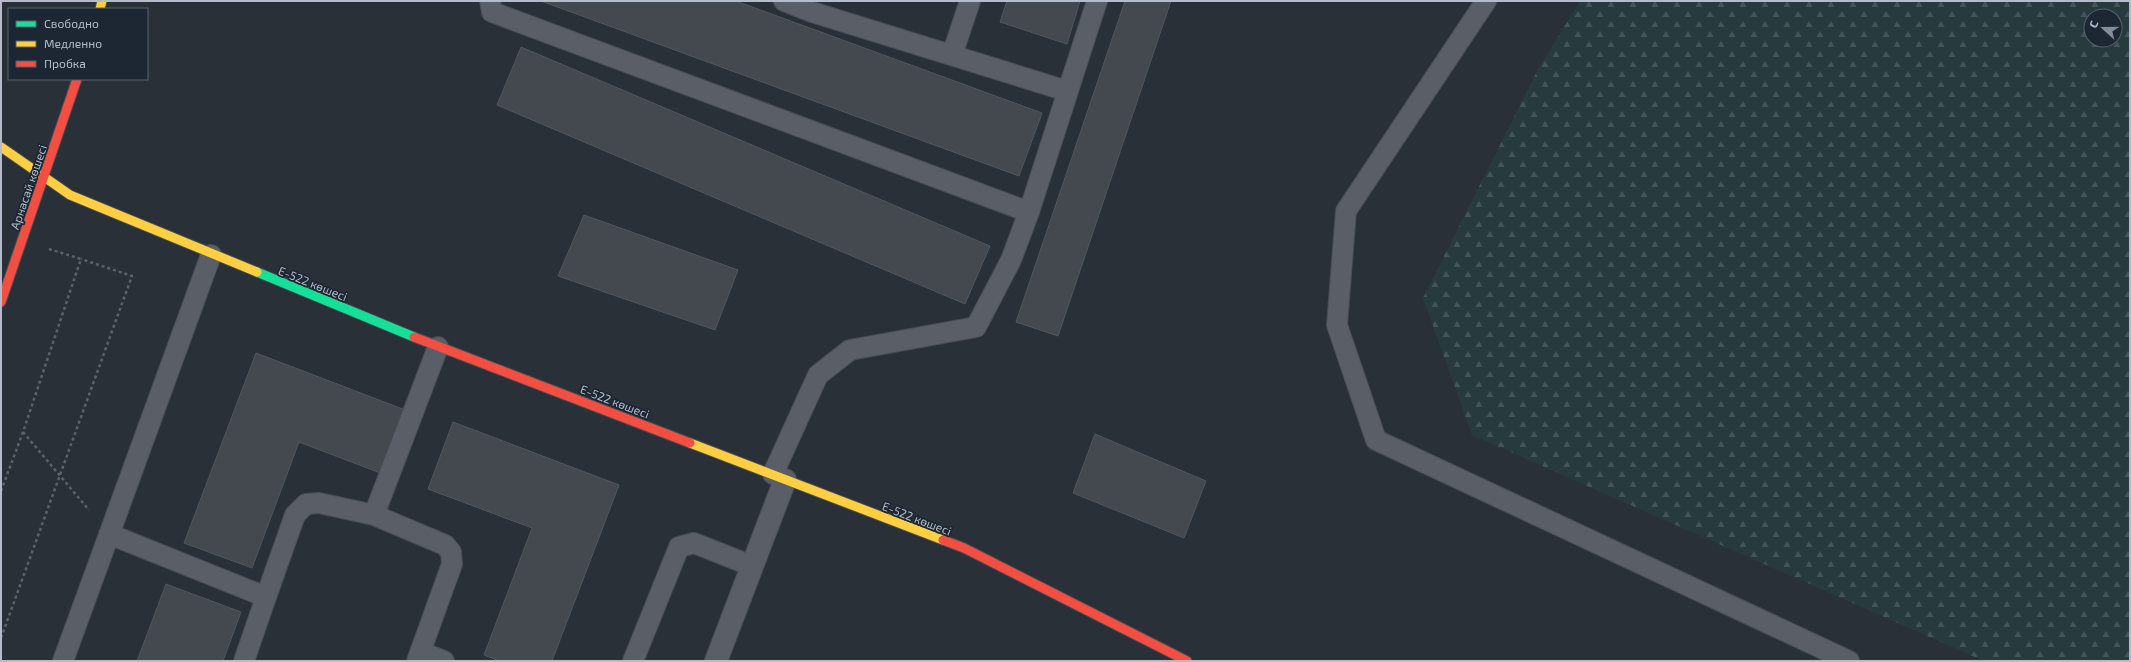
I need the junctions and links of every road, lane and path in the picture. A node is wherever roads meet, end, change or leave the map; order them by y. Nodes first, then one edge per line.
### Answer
1 (490, 1) edge
2 (784, 1) edge
3 (970, 1) edge
4 (1097, 1) edge
5 (1486, 1) edge
6 (814, 7) edge
7 (952, 55) junction
8 (77, 80) edge
9 (1067, 91) junction
10 (1, 147) edge
11 (45, 178) junction
12 (1029, 212) junction
13 (22, 241) junction
14 (210, 254) junction
15 (81, 259) junction
16 (1, 302) edge
17 (438, 347) junction
18 (23, 432) junction
19 (60, 475) junction
20 (779, 477) junction
21 (1, 491) edge
22 (374, 515) junction
23 (109, 534) junction
24 (752, 566) junction
25 (266, 597) junction
26 (1, 638) edge
27 (419, 657) edge
28 (1177, 659) edge
29 (62, 661) edge
30 (244, 661) edge
31 (444, 661) edge
32 (633, 661) edge
33 (716, 661) edge
34 (1849, 661) edge

1 - 12 lane
2 - 6 lane
3 - 7 lane
4 - 9 lane
5 - 34 lane
6 - 7 lane
7 - 9 lane
8 - 11 street, Арнасай көшесі
9 - 12 lane
10 - 11 street, Е-522 көшесі
11 - 13 street, Арнасай көшесі
11 - 14 street, Е-522 көшесі
12 - 20 lane
13 - 15 path
13 - 16 street, Арнасай көшесі
14 - 17 street, Е-522 көшесі
14 - 23 lane
15 - 18 path
15 - 19 path
17 - 20 street, Е-522 көшесі
17 - 22 lane
18 - 19 path
18 - 21 path
19 - 23 path
19 - 26 path
20 - 24 street
20 - 28 street, Е-522 көшесі
22 - 25 lane
22 - 27 lane
23 - 25 lane
23 - 29 lane
24 - 32 lane
24 - 33 street
25 - 30 lane
27 - 31 lane

